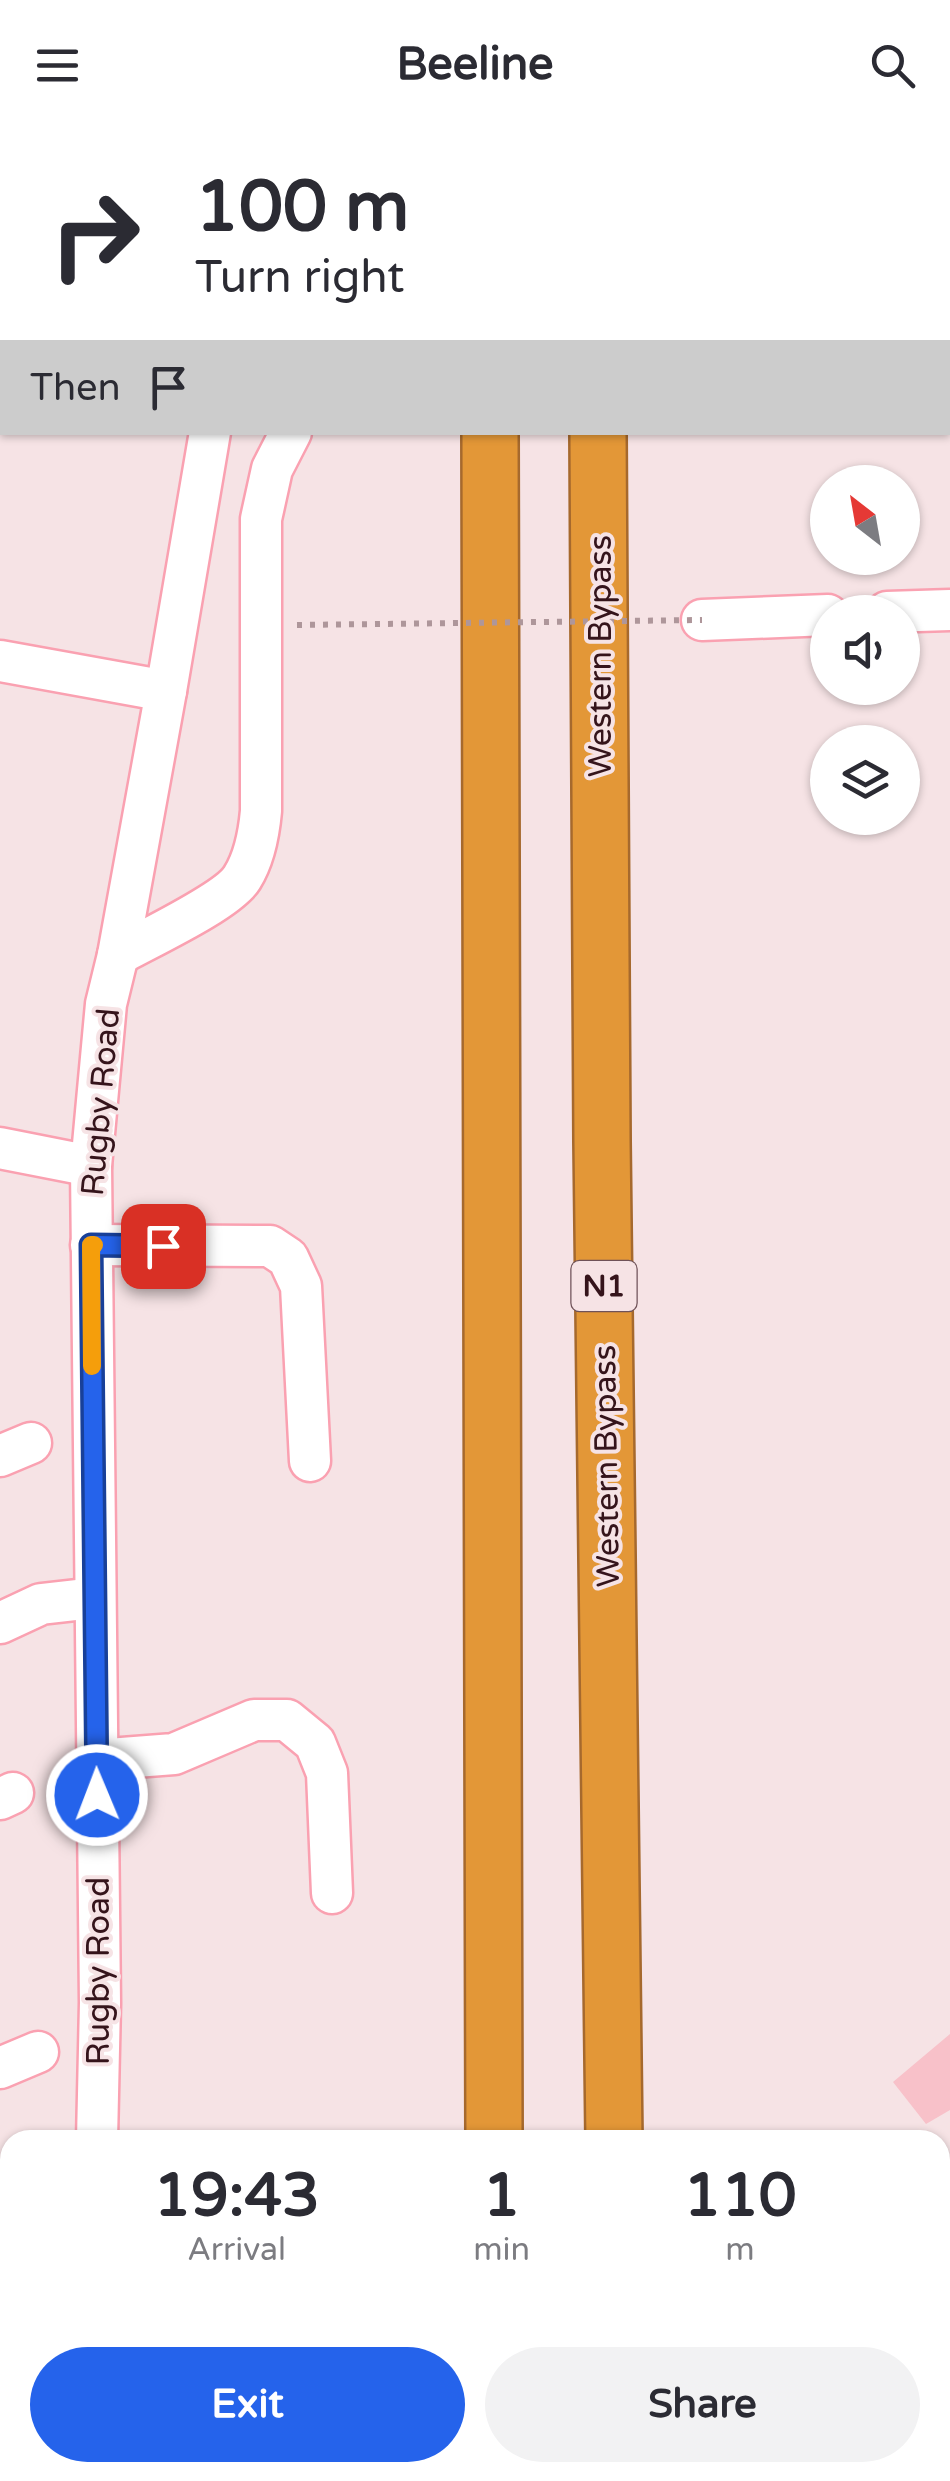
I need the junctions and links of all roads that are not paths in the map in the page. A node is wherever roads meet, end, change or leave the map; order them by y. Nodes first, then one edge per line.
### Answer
1 (209, 435) edge
2 (289, 435) edge
3 (490, 435) edge
4 (598, 435) edge
5 (950, 610) edge
6 (920, 611) edge
7 (810, 616) edge
8 (702, 620) road end
9 (0, 661) edge
10 (166, 692) junction
11 (118, 955) junction
12 (0, 1148) edge
13 (91, 1166) junction
14 (91, 1245) junction
15 (310, 1461) dead end
16 (94, 1598) junction
17 (0, 1623) edge
18 (96, 1760) junction
19 (332, 1893) dead end
20 (38, 2052) dead end
21 (0, 2068) edge
22 (97, 2130) edge
23 (494, 2130) edge
24 (614, 2130) edge

1 - 10 street, Rugby Road
2 - 11 street
3 - 23 highway
4 - 24 highway, Western Bypass / N1
5 - 6 street
7 - 8 street
9 - 10 street
10 - 11 street, Rugby Road
11 - 13 street, Rugby Road
12 - 13 street
13 - 14 street, Rugby Road
14 - 15 street
14 - 16 street, Rugby Road
16 - 17 street
16 - 18 street, Rugby Road
18 - 19 street
18 - 22 street, Rugby Road
20 - 21 street

